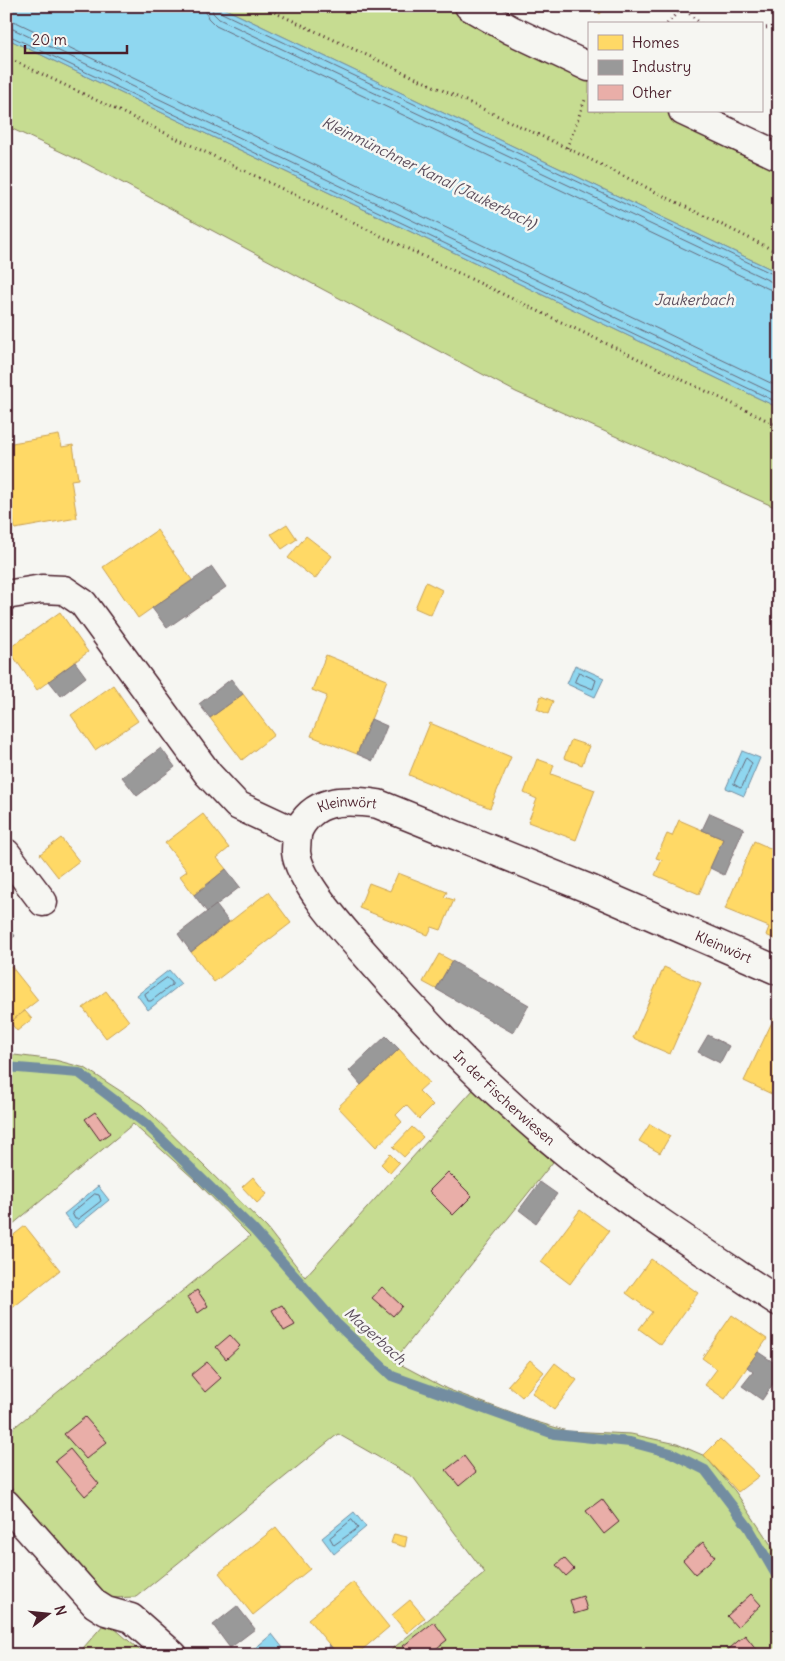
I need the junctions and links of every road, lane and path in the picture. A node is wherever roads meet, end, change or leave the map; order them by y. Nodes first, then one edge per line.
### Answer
1 (261, 6) edge
2 (469, 6) edge
3 (683, 7) edge
4 (669, 22) edge
5 (700, 22) edge
6 (779, 27) edge
7 (762, 28) edge
8 (6, 57) edge
9 (588, 67) edge
10 (588, 93) edge
11 (685, 112) edge
12 (567, 148) junction
13 (779, 156) edge
14 (779, 253) edge
15 (779, 426) edge
16 (6, 595) edge
17 (297, 833) junction
18 (6, 853) edge
19 (43, 902) dead end
20 (779, 971) edge
21 (779, 1302) edge
22 (6, 1504) edge
23 (172, 1655) edge

1 - 12 path
2 - 9 street
3 - 4 path
3 - 5 path
6 - 7 path
8 - 15 path
10 - 12 path
11 - 13 street
12 - 14 path
16 - 17 street
17 - 20 street, Kleinwört
17 - 21 street, In der Fischerwiesen
18 - 19 street
22 - 23 street

